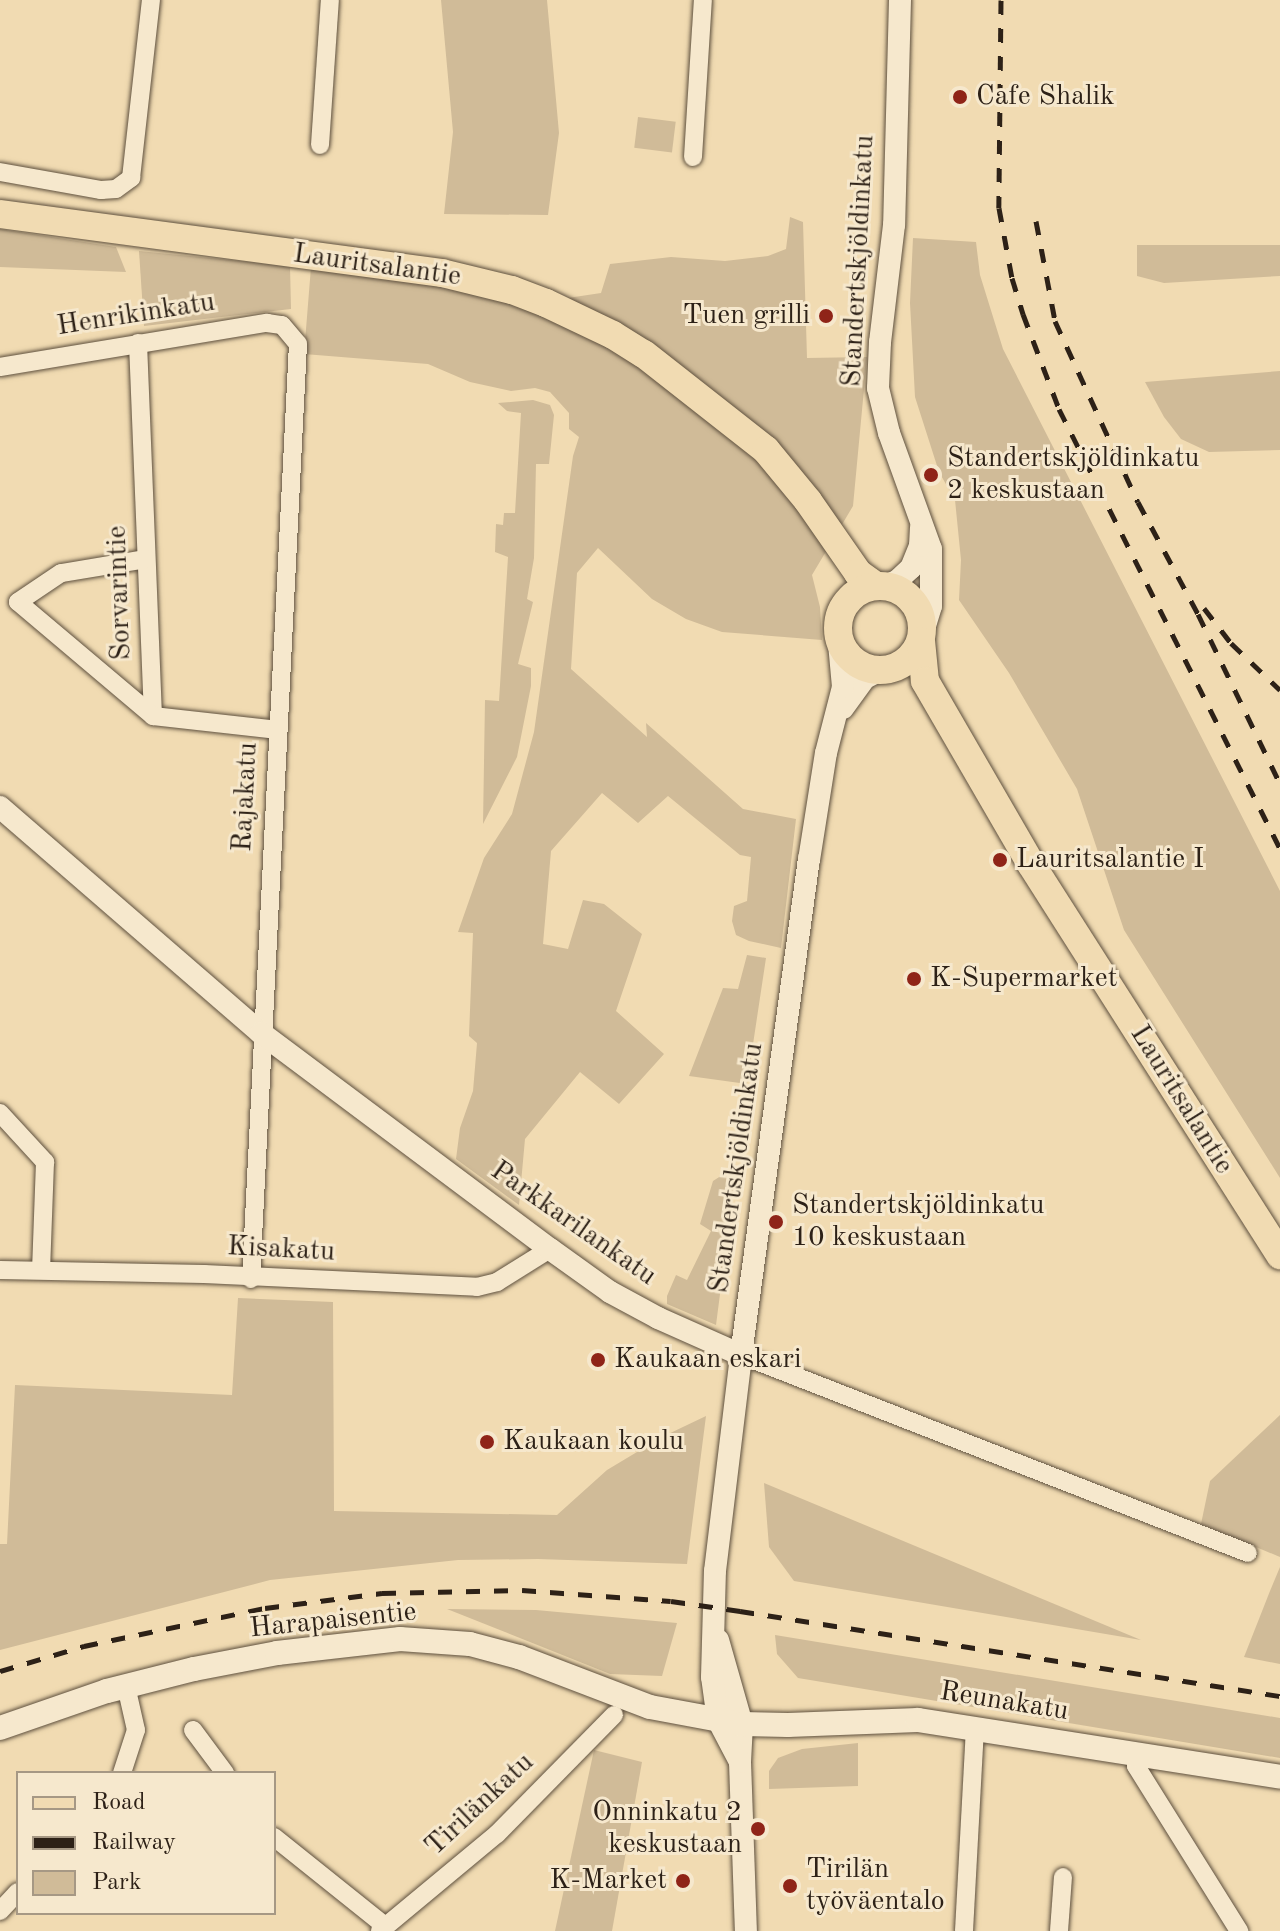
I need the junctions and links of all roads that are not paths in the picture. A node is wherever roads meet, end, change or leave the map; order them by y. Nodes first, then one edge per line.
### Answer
1 (151, 0) edge
2 (330, 0) edge
3 (703, 0) edge
4 (900, 0) edge
5 (320, 145) dead end
6 (693, 157) dead end
7 (0, 172) edge
8 (0, 214) edge
9 (282, 325) joint
10 (138, 343) junction
11 (0, 367) edge
12 (720, 414) junction
13 (920, 519) junction
14 (146, 559) junction
15 (880, 586) junction
16 (840, 612) junction
17 (922, 637) junction
18 (839, 643) junction
19 (881, 671) junction
20 (153, 716) junction
21 (838, 716) junction
22 (278, 730) junction
23 (0, 807) edge
24 (1031, 864) junction
25 (261, 1033) junction
26 (0, 1113) edge
27 (550, 1249) junction
28 (1280, 1255) edge
29 (0, 1270) edge
30 (41, 1270) junction
31 (251, 1279) junction
32 (741, 1355) junction
33 (1248, 1553) dead end
34 (126, 1686) junction
35 (614, 1715) dead end
36 (730, 1722) junction
37 (975, 1727) junction
38 (0, 1728) edge
39 (193, 1730) dead end
40 (1136, 1754) junction
41 (123, 1771) edge
42 (224, 1771) edge
43 (1280, 1777) edge
44 (276, 1839) edge
45 (1063, 1877) dead end
46 (16, 1894) edge
47 (0, 1911) edge
48 (382, 1929) edge
49 (746, 1931) edge
50 (964, 1931) edge
51 (1059, 1931) edge
52 (1239, 1931) edge

1 - 7 street
2 - 5 street
3 - 6 street
4 - 13 street, Standertskjöldinkatu
8 - 12 main road, Lauritsalantie
9 - 10 street, Henrikinkatu
9 - 22 street, Rajakatu
10 - 11 street, Henrikinkatu
10 - 14 street, Sorvarintie
12 - 15 main road, Lauritsalantie
12 - 16 main road, Lauritsalantie
13 - 15 street, Standertskjöldinkatu
13 - 17 street, Standertskjöldinkatu
14 - 20 street, Sorvarintie
14 - 20 street
15 - 16 main road
15 - 17 main road
16 - 18 main road
17 - 19 main road
17 - 24 main road, Lauritsalantie
18 - 19 main road
18 - 21 street, Standertskjöldinkatu
19 - 21 street, Standertskjöldinkatu
19 - 24 main road, Lauritsalantie
20 - 22 street
21 - 32 street, Standertskjöldinkatu
22 - 25 street, Rajakatu
23 - 25 street, Parkkarilankatu
24 - 28 main road, Lauritsalantie
25 - 27 street, Parkkarilankatu
25 - 31 street, Rajakatu
26 - 30 street
27 - 31 street, Kisakatu
27 - 32 street, Parkkarilankatu
29 - 30 street, Kisakatu
30 - 31 street, Kisakatu
32 - 33 street, Parkkarilankatu
32 - 36 street, Standertskjöldinkatu
34 - 36 main road, Harapaisentie
34 - 38 main road, Harapaisentie
34 - 41 street
35 - 48 street, Tirilänkatu
36 - 37 main road, Reunakatu
36 - 49 street, Standertskjöldinkatu
37 - 40 main road, Reunakatu
37 - 50 street
39 - 42 street
40 - 43 main road, Reunakatu
40 - 52 street
44 - 48 street
45 - 51 street
46 - 47 street

